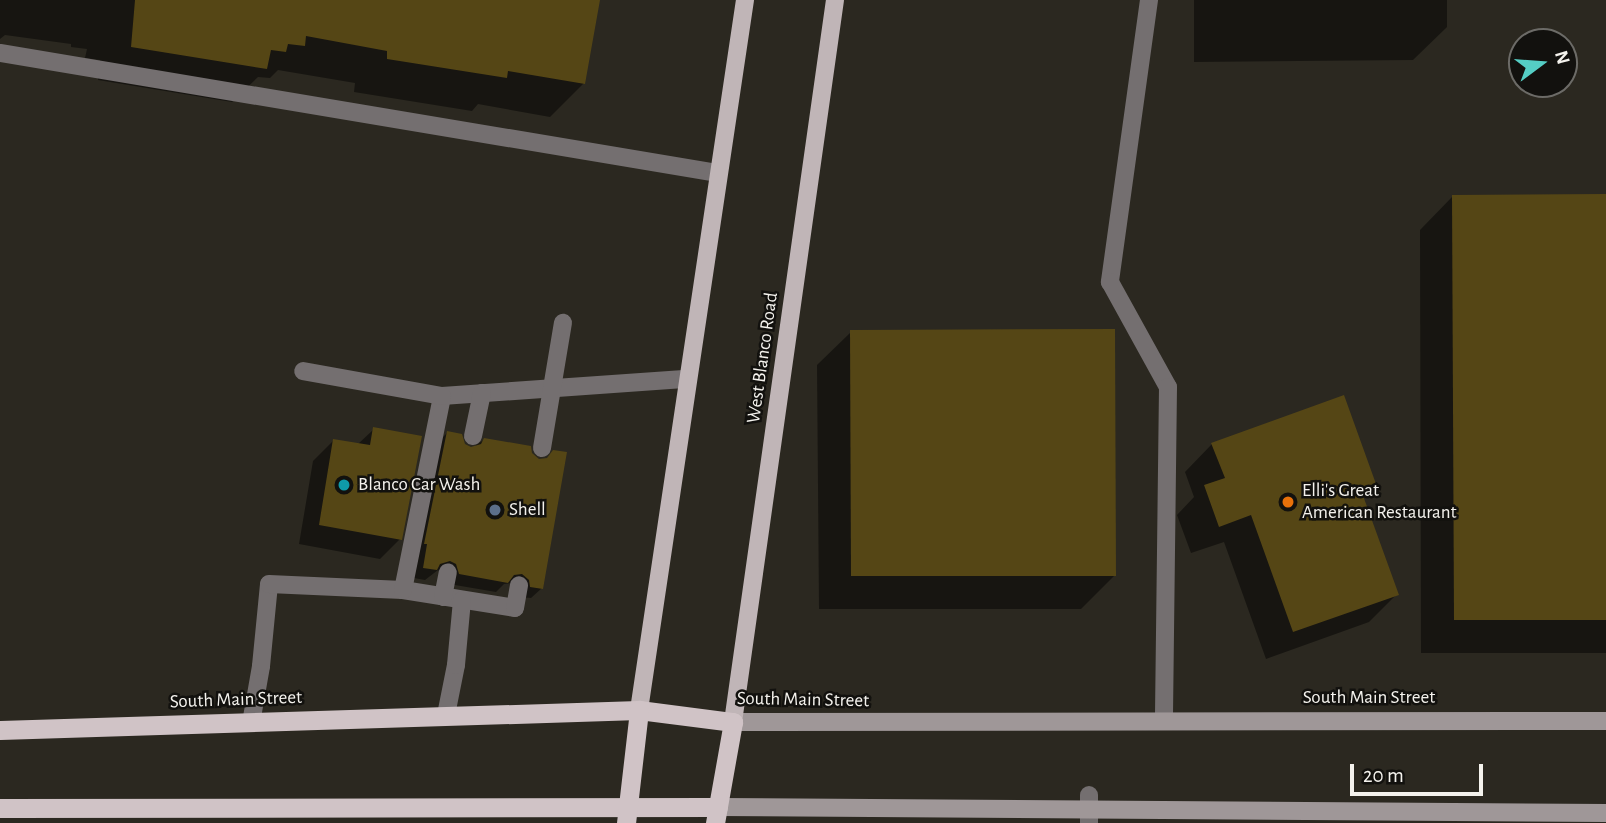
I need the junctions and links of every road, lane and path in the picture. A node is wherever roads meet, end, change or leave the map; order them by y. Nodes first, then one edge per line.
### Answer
1 (745, 0) edge
2 (835, 0) edge
3 (1149, 0) edge
4 (0, 53) edge
5 (718, 173) junction
6 (563, 323) dead end
7 (303, 371) dead end
8 (687, 379) junction
9 (552, 387) junction
10 (482, 393) junction
11 (442, 396) junction
12 (473, 436) dead end
13 (542, 447) dead end
14 (448, 572) dead end
15 (519, 585) dead end
16 (403, 590) junction
17 (443, 597) junction
18 (462, 600) junction
19 (639, 710) junction
20 (446, 715) junction
21 (1164, 720) junction
22 (1606, 720) edge
23 (733, 722) junction
24 (251, 723) junction
25 (0, 730) edge
26 (0, 808) edge
27 (1089, 810) edge
28 (1606, 813) edge
29 (627, 815) edge
30 (717, 815) edge

1 - 5 main road
2 - 23 main road, West Blanco Road
3 - 21 lane
4 - 5 lane
5 - 8 main road
6 - 9 lane
7 - 11 lane
8 - 9 lane
8 - 19 main road
9 - 10 lane
9 - 13 lane
10 - 11 lane
10 - 12 lane
11 - 16 lane
14 - 17 lane
15 - 18 lane
16 - 17 lane
16 - 24 lane
17 - 18 lane
18 - 20 lane
19 - 20 highway, South Main Street
19 - 23 highway, South Main Street
19 - 29 highway
20 - 24 highway, South Main Street
21 - 22 main road, South Main Street
21 - 23 main road, South Main Street
23 - 30 highway
24 - 25 highway, South Main Street
26 - 29 highway
27 - 28 main road
27 - 30 main road
29 - 30 highway

